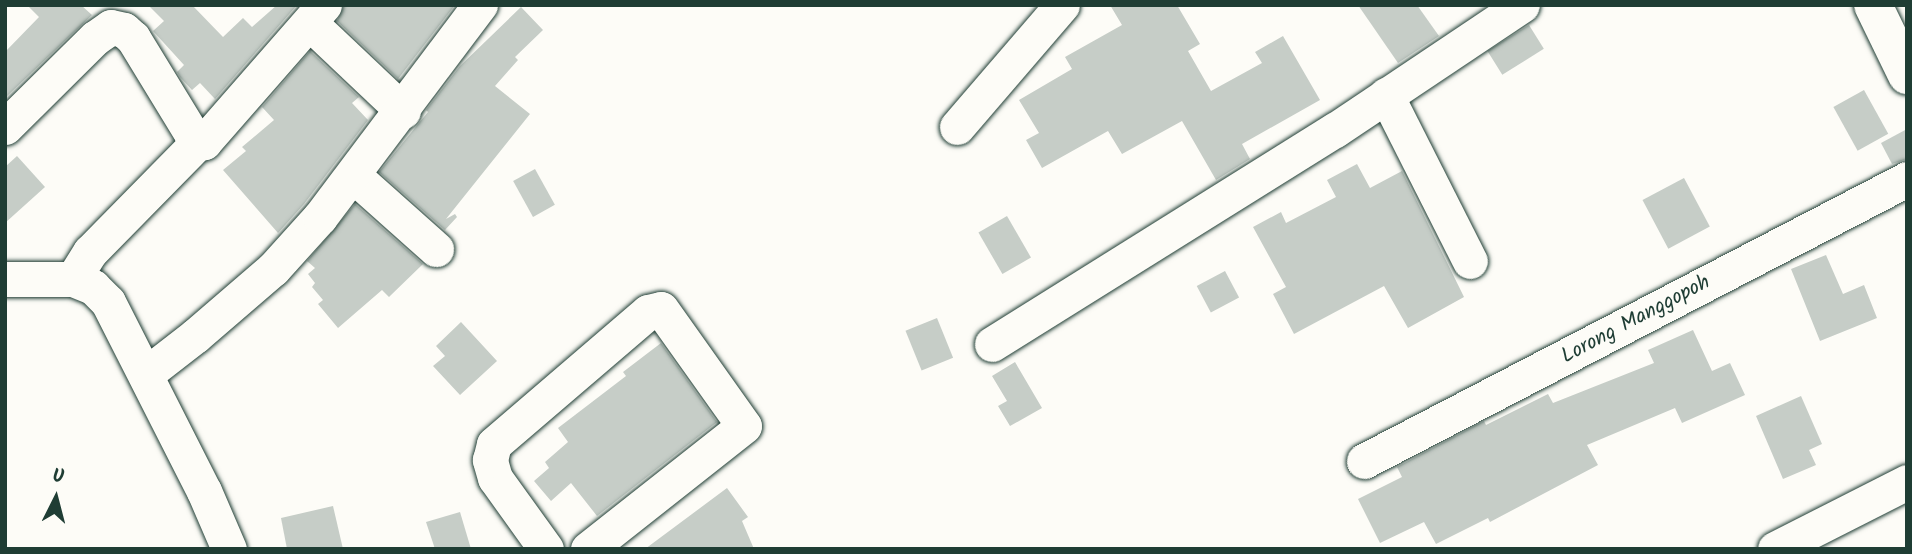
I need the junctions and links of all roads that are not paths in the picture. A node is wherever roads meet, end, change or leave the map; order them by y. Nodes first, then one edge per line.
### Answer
1 (480, 5) edge
2 (1062, 5) edge
3 (1522, 5) edge
4 (1873, 5) edge
5 (317, 14) edge
6 (1907, 75) edge
7 (1386, 96) junction
8 (403, 111) junction
9 (5, 127) edge
10 (957, 127) dead end
11 (199, 141) junction
12 (354, 176) junction
13 (1907, 179) edge
14 (436, 249) dead end
15 (1470, 261) dead end
16 (73, 278) junction
17 (5, 279) edge
18 (992, 344) dead end
19 (146, 374) junction
20 (1364, 461) dead end
21 (1907, 482) edge
22 (229, 549) edge
23 (546, 549) edge
24 (589, 549) edge
25 (1775, 549) edge

1 - 8 street
2 - 10 street
3 - 7 street
4 - 6 street
5 - 8 street
5 - 11 street
7 - 15 street
7 - 18 street
8 - 12 street
9 - 11 street
11 - 16 street
12 - 14 street
12 - 19 street
13 - 20 street, Lorong Manggopoh
16 - 17 street
16 - 19 street
19 - 22 street
21 - 25 street
23 - 24 street

